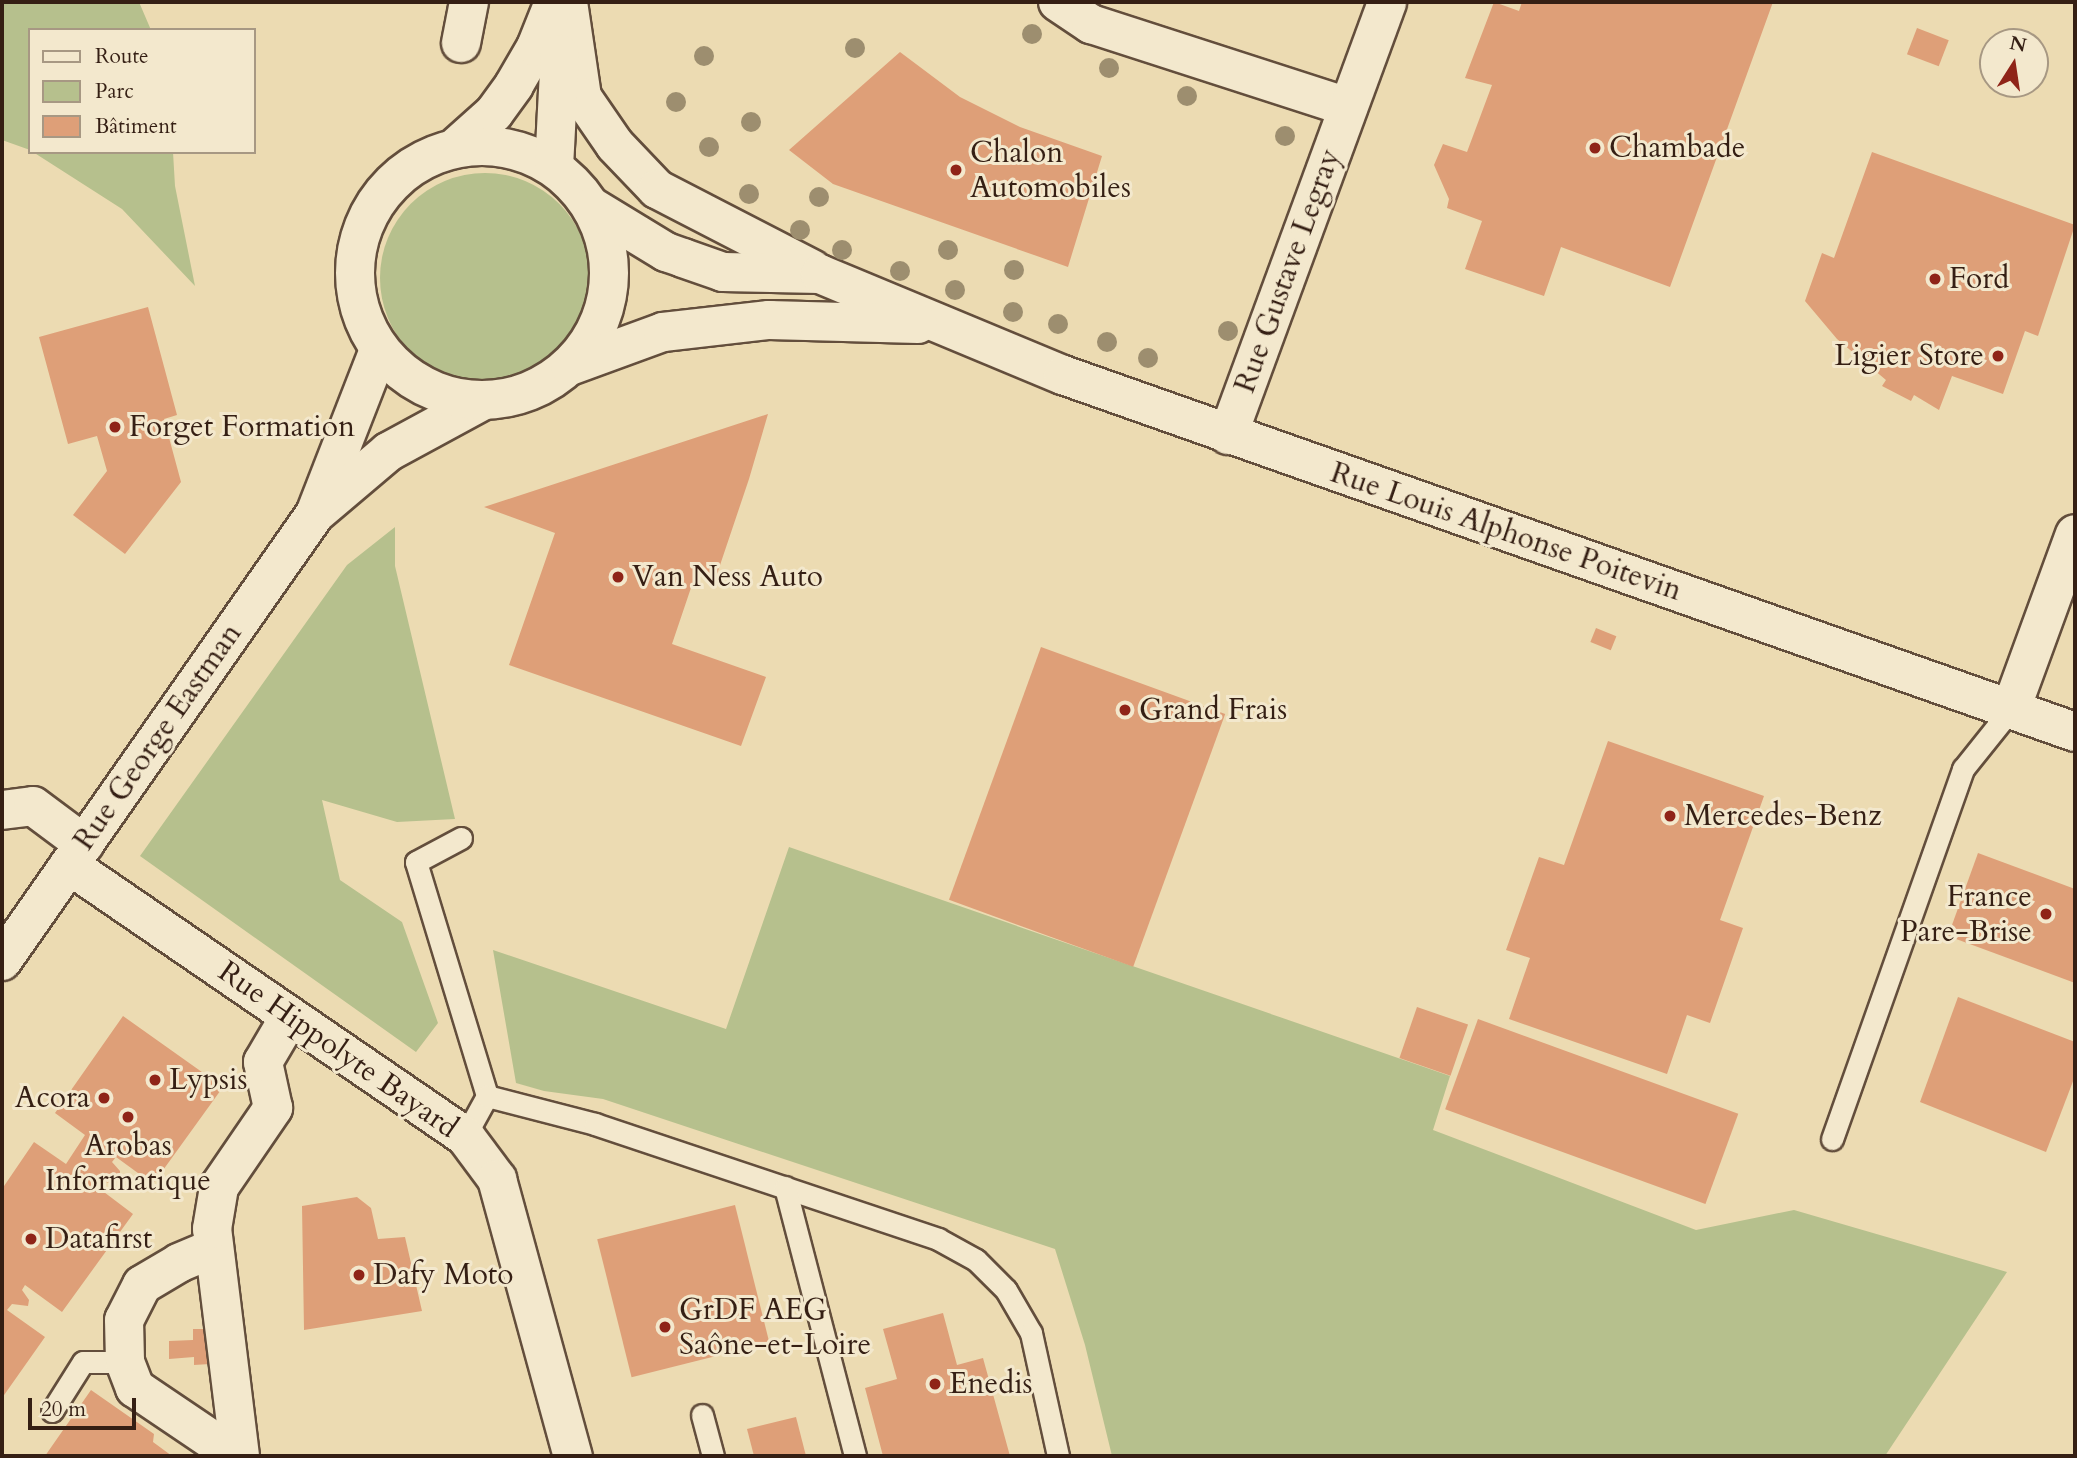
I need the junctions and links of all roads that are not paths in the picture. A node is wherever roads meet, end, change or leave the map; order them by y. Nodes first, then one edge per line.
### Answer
1 (469, 2) edge
2 (554, 2) edge
3 (563, 2) edge
4 (568, 2) edge
5 (1058, 2) edge
6 (1387, 2) edge
7 (461, 43) dead end
8 (1348, 107) junction
9 (456, 147) junction
10 (554, 167) junction
11 (592, 207) junction
12 (820, 274) junction
13 (939, 325) junction
14 (379, 350) junction
15 (570, 366) junction
16 (482, 401) junction
17 (1228, 435) junction
18 (315, 514) junction
19 (2075, 534) edge
20 (2011, 709) junction
21 (2075, 732) edge
22 (2, 810) edge
23 (461, 838) dead end
24 (76, 854) junction
25 (2, 961) edge
26 (290, 1016) junction
27 (487, 1096) junction
28 (465, 1136) junction
29 (1832, 1139) dead end
30 (785, 1187) junction
31 (214, 1248) junction
32 (125, 1362) junction
33 (52, 1411) dead end
34 (702, 1415) dead end
35 (238, 1456) edge
36 (573, 1456) edge
37 (713, 1456) edge
38 (855, 1456) edge
39 (1058, 1456) edge

1 - 7 street
2 - 9 street
3 - 10 street
4 - 12 street
5 - 8 street
6 - 8 street, Rue Gustave Legray
8 - 17 street, Rue Gustave Legray
9 - 10 street
9 - 14 street
10 - 11 street
11 - 12 street, Rue Louis Alphonse Poitevin
11 - 15 street
12 - 13 street, Rue Louis Alphonse Poitevin
13 - 15 street, Rue Louis Alphonse Poitevin
13 - 17 street, Rue Louis Alphonse Poitevin
14 - 16 street
14 - 18 street, Rue George Eastman
15 - 16 street
16 - 18 street, Rue George Eastman
17 - 20 street, Rue Louis Alphonse Poitevin
18 - 24 street, Rue George Eastman
19 - 20 street
20 - 21 street, Rue Louis Alphonse Poitevin
20 - 29 lane
22 - 24 street, Rue Hippolyte Bayard
23 - 27 lane
24 - 25 street, Rue George Eastman
24 - 26 street, Rue Hippolyte Bayard
26 - 28 street, Rue Hippolyte Bayard
26 - 31 street
27 - 28 lane
27 - 30 lane
28 - 36 street, Rue Hippolyte Bayard
30 - 38 lane
30 - 39 lane
31 - 32 street
31 - 35 street
32 - 33 lane
32 - 35 street
34 - 37 lane

